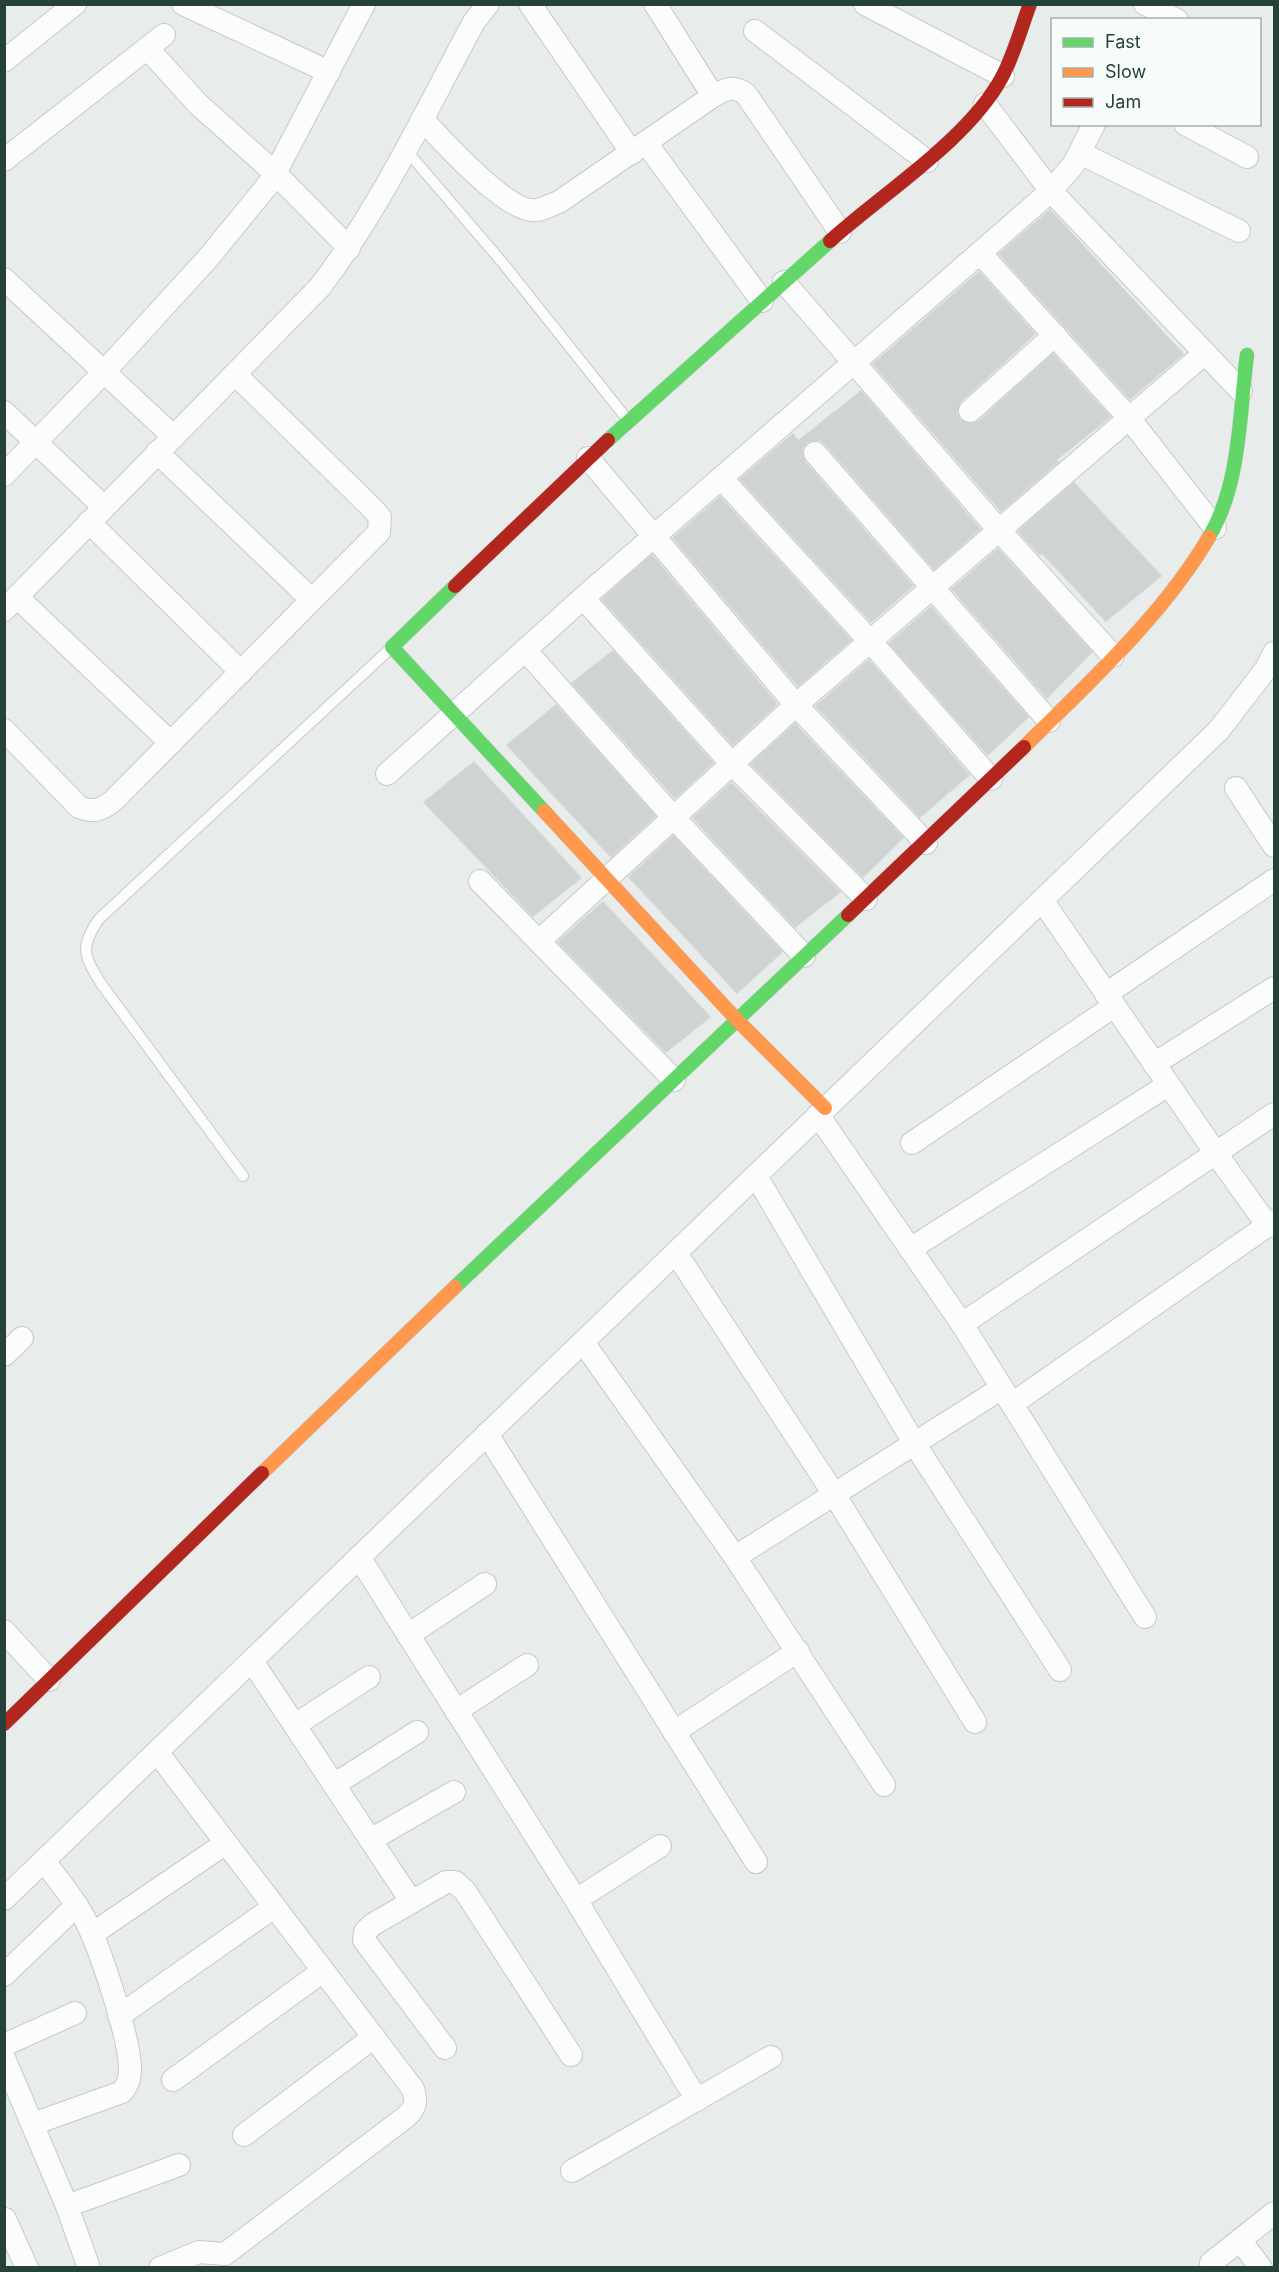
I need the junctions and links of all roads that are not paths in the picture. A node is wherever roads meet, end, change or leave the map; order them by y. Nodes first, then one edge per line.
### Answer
1 (75, 4) edge
2 (183, 4) edge
3 (488, 4) edge
4 (530, 4) edge
5 (655, 4) edge
6 (865, 4) edge
7 (1030, 4) edge
8 (363, 5) edge
9 (1149, 9) edge
10 (906, 14) edge
11 (1172, 18) edge
12 (755, 31) dead end
13 (4, 61) edge
14 (329, 72) junction
15 (1003, 76) junction
16 (713, 96) junction
17 (985, 104) junction
18 (422, 119) junction
19 (1093, 126) edge
20 (1189, 126) edge
21 (639, 148) junction
22 (406, 150) junction
23 (1080, 153) junction
24 (1247, 157) dead end
25 (4, 160) edge
26 (927, 161) junction
27 (276, 174) junction
28 (1051, 191) junction
29 (1239, 231) dead end
30 (840, 232) junction
31 (349, 248) junction
32 (980, 253) junction
33 (4, 279) edge
34 (784, 282) junction
35 (762, 301) junction
36 (1055, 335) junction
37 (1205, 353) junction
38 (1247, 355) dead end
39 (856, 362) junction
40 (104, 372) junction
41 (235, 374) junction
42 (1241, 391) junction
43 (970, 411) dead end
44 (4, 412) edge
45 (1129, 418) junction
46 (629, 421) junction
47 (37, 443) junction
48 (165, 444) junction
49 (815, 453) dead end
50 (588, 458) junction
51 (4, 475) edge
52 (722, 479) junction
53 (96, 515) junction
54 (1215, 528) junction
55 (999, 530) junction
56 (656, 537) junction
57 (932, 588) junction
58 (583, 598) junction
59 (312, 600) junction
60 (11, 604) edge
61 (870, 641) junction
62 (392, 647) junction
63 (526, 651) junction
64 (1275, 653) edge
65 (1113, 656) junction
66 (241, 672) junction
67 (796, 705) junction
68 (455, 713) junction
69 (1049, 721) junction
70 (4, 730) edge
71 (171, 743) junction
72 (732, 764) junction
73 (387, 774) dead end
74 (991, 779) junction
75 (1236, 788) dead end
76 (674, 818) junction
77 (926, 843) junction
78 (1275, 846) edge
79 (608, 880) junction
80 (1275, 880) edge
81 (480, 881) dead end
82 (866, 899) junction
83 (1042, 900) junction
84 (539, 941) junction
85 (804, 956) junction
86 (1275, 988) edge
87 (1110, 1000) junction
88 (737, 1020) junction
89 (1154, 1064) junction
90 (674, 1080) junction
91 (1168, 1085) junction
92 (821, 1111) junction
93 (1275, 1114) edge
94 (912, 1143) dead end
95 (1216, 1155) junction
96 (243, 1176) dead end
97 (756, 1176) junction
98 (1271, 1224) edge
99 (910, 1249) junction
100 (676, 1253) junction
101 (962, 1324) junction
102 (22, 1338) dead end
103 (583, 1342) junction
104 (4, 1355) edge
105 (1007, 1396) junction
106 (487, 1434) junction
107 (914, 1443) junction
108 (834, 1494) junction
109 (359, 1557) junction
110 (735, 1557) junction
111 (485, 1584) dead end
112 (1145, 1617) dead end
113 (4, 1631) edge
114 (408, 1635) junction
115 (798, 1651) junction
116 (252, 1660) junction
117 (527, 1665) dead end
118 (1060, 1670) dead end
119 (369, 1677) dead end
120 (49, 1680) junction
121 (456, 1711) junction
122 (975, 1722) dead end
123 (4, 1724) edge
124 (295, 1725) junction
125 (417, 1732) dead end
126 (674, 1732) junction
127 (157, 1752) junction
128 (334, 1784) junction
129 (884, 1785) dead end
130 (454, 1792) dead end
131 (372, 1839) junction
132 (226, 1844) junction
133 (660, 1846) dead end
134 (44, 1861) junction
135 (756, 1862) dead end
136 (4, 1899) edge
137 (576, 1900) junction
138 (411, 1901) junction
139 (77, 1905) junction
140 (274, 1907) junction
141 (92, 1934) junction
142 (323, 1971) junction
143 (4, 1975) edge
144 (75, 2013) dead end
145 (119, 2016) junction
146 (374, 2037) junction
147 (4, 2045) edge
148 (445, 2048) dead end
149 (571, 2055) dead end
150 (771, 2057) dead end
151 (4, 2058) edge
152 (173, 2080) dead end
153 (696, 2100) junction
154 (33, 2124) junction
155 (244, 2135) dead end
156 (178, 2165) dead end
157 (572, 2171) dead end
158 (67, 2206) junction
159 (1275, 2214) edge
160 (5, 2219) edge
161 (1240, 2241) junction
162 (1211, 2263) dead end
163 (21, 2266) edge
164 (89, 2268) edge
165 (160, 2268) edge
166 (1261, 2268) edge

1 - 13 street
2 - 14 street
3 - 18 street
4 - 21 street
5 - 16 street
6 - 10 street
7 - 15 street
8 - 14 street
9 - 11 street
10 - 15 street
12 - 26 street
14 - 27 street
15 - 17 street
16 - 21 street
16 - 30 street
17 - 26 street
17 - 28 street
18 - 21 street
18 - 22 street
19 - 23 street
20 - 24 street
21 - 35 street
22 - 31 street
22 - 46 lane
23 - 28 street
23 - 29 street
25 - 27 street
26 - 30 street
27 - 31 street
27 - 40 street
28 - 32 street
28 - 37 street
30 - 34 street
31 - 41 street
32 - 36 street
32 - 39 street
33 - 40 street
34 - 35 street
34 - 39 street
35 - 46 street
36 - 43 street
36 - 45 street
37 - 42 street
37 - 45 street
38 - 42 street
39 - 52 street
39 - 55 street
40 - 47 street
40 - 48 street
41 - 48 street
41 - 59 street
42 - 54 street
44 - 47 street
45 - 54 street
45 - 55 street
46 - 50 street
47 - 51 street
47 - 53 street
48 - 53 street
48 - 59 street
49 - 57 street
50 - 56 street
50 - 62 street
52 - 56 street
52 - 61 street
53 - 60 street
53 - 66 street
54 - 65 street
55 - 57 street
55 - 65 street
56 - 58 street
56 - 67 street
57 - 61 street
57 - 69 street
58 - 63 street
58 - 72 street
59 - 66 street
60 - 71 street
61 - 67 street
61 - 74 street
62 - 68 street
62 - 96 lane
63 - 68 street
63 - 76 street
64 - 83 street
65 - 69 street
66 - 71 street
67 - 72 street
67 - 77 street
68 - 73 street
68 - 79 street
69 - 74 street
70 - 71 street
72 - 76 street
72 - 82 street
74 - 77 street
75 - 78 street
76 - 79 street
76 - 85 street
77 - 82 street
79 - 84 street
79 - 88 street
80 - 87 street
81 - 84 street
82 - 85 street
83 - 87 street
83 - 92 street
84 - 90 street
85 - 88 street
86 - 89 street
87 - 89 street
87 - 94 street
88 - 90 street
88 - 92 street
89 - 91 street
90 - 120 street
91 - 95 street
91 - 99 street
92 - 97 street
92 - 99 street
93 - 95 street
95 - 98 street
95 - 101 street
97 - 100 street
97 - 107 street
98 - 105 street
99 - 101 street
100 - 103 street
100 - 108 street
101 - 105 street
102 - 104 street
103 - 106 street
103 - 110 street
105 - 107 street
105 - 112 street
106 - 109 street
106 - 126 street
107 - 108 street
107 - 118 street
108 - 110 street
108 - 122 street
109 - 114 street
109 - 116 street
110 - 115 street
111 - 114 street
113 - 120 street
114 - 121 street
115 - 126 street
115 - 129 street
116 - 124 street
116 - 127 street
117 - 121 street
119 - 124 street
120 - 123 street
121 - 137 street
124 - 128 street
125 - 128 street
126 - 135 street
127 - 132 street
127 - 134 street
128 - 131 street
130 - 131 street
131 - 138 street
132 - 140 street
132 - 141 street
133 - 137 street
134 - 136 street
134 - 139 street
137 - 153 street
138 - 148 street
138 - 149 street
139 - 141 street
139 - 143 street
140 - 142 street
140 - 145 street
141 - 145 street
142 - 146 street
142 - 152 street
144 - 147 street
145 - 154 street
146 - 155 street
146 - 165 street
150 - 153 street
151 - 154 street
153 - 157 street
154 - 158 street
156 - 158 street
158 - 164 street
159 - 161 street
160 - 163 street
161 - 162 street
161 - 166 street

